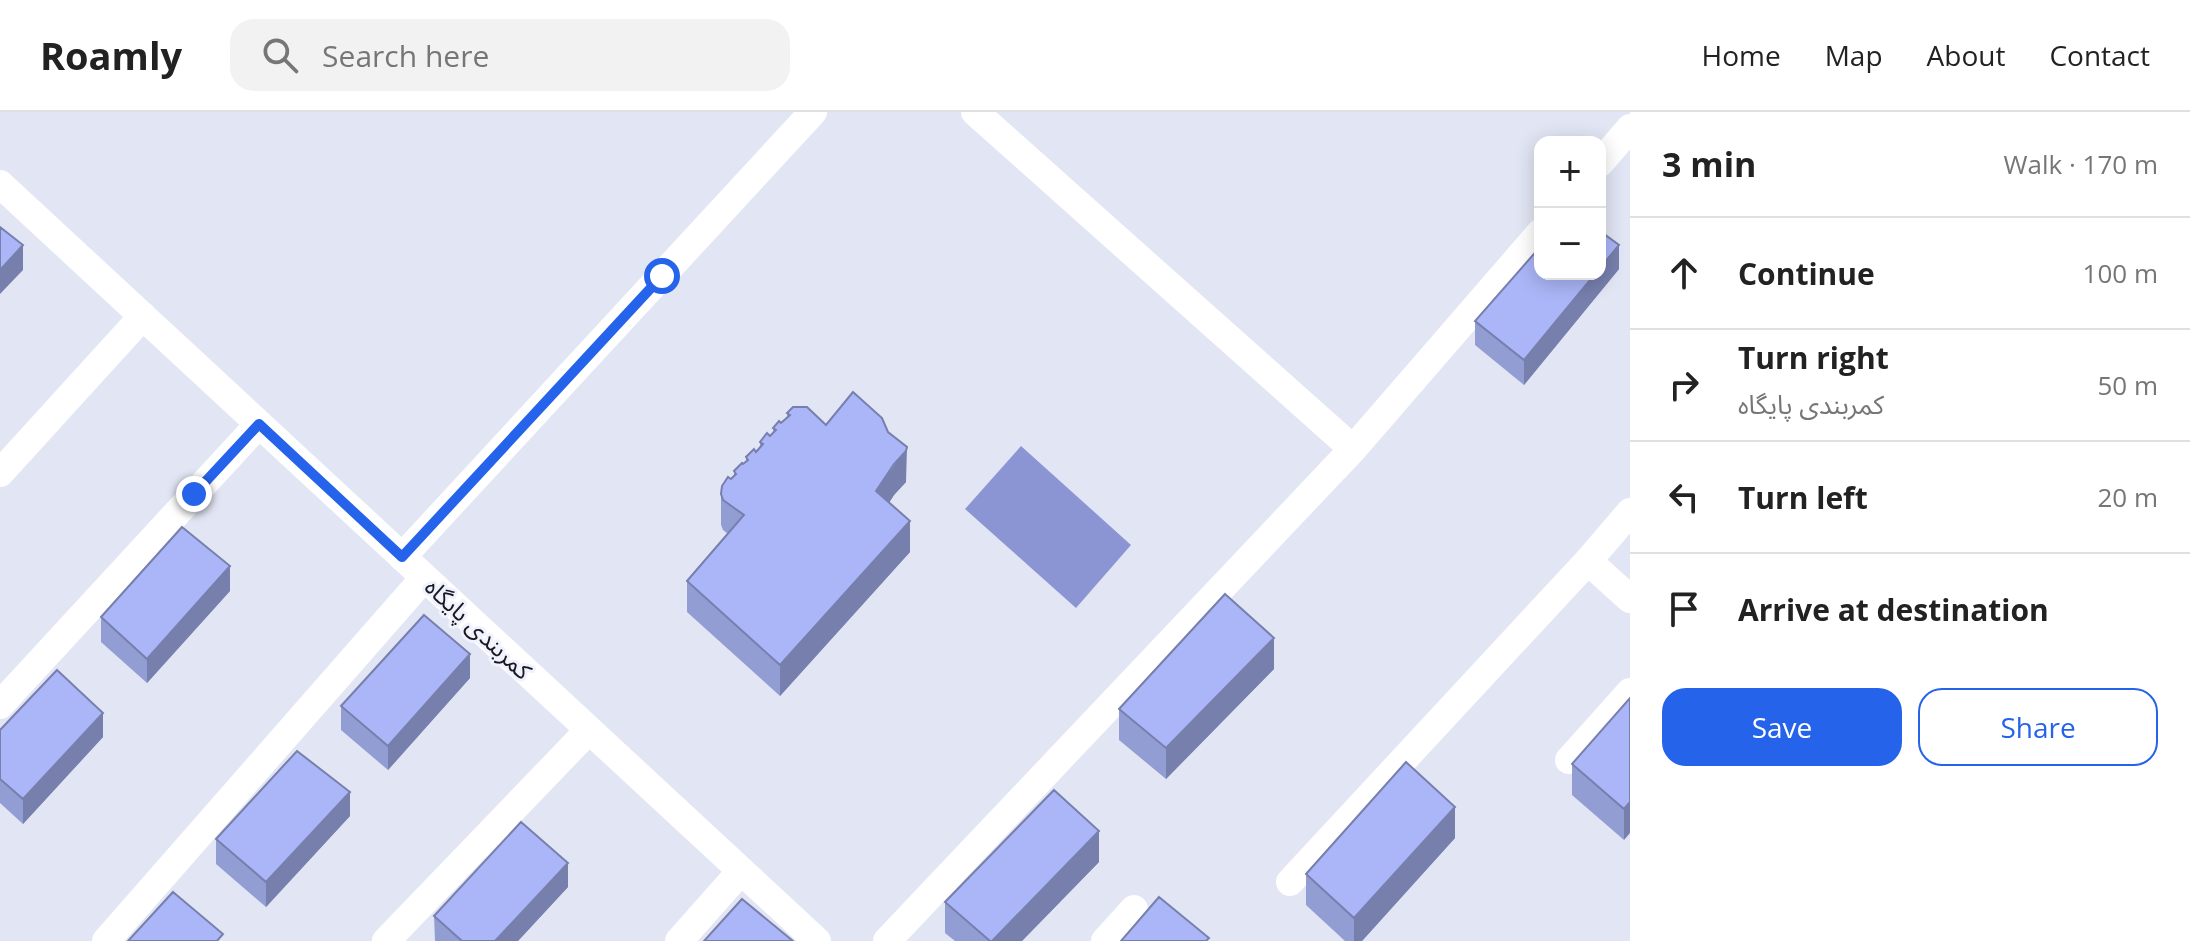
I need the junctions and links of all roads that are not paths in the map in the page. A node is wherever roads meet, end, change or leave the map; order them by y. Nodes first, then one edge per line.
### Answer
1 (813, 112) edge
2 (975, 112) edge
3 (1630, 128) edge
4 (1606, 156) edge
5 (0, 184) edge
6 (1534, 240) edge
7 (143, 316) junction
8 (259, 424) junction
9 (1353, 449) junction
10 (0, 473) edge
11 (1630, 512) edge
12 (402, 557) junction
13 (1588, 561) junction
14 (424, 578) junction
15 (1630, 599) edge
16 (1630, 692) edge
17 (0, 705) edge
18 (589, 730) junction
19 (1569, 760) dead end
20 (741, 871) junction
21 (1290, 882) dead end
22 (1134, 909) dead end
23 (106, 941) edge
24 (386, 941) edge
25 (679, 941) edge
26 (817, 941) edge
27 (887, 941) edge
28 (1105, 941) edge

1 - 12 street
2 - 9 street
3 - 4 street
5 - 7 street, کمربندی پایگاه
6 - 9 street
7 - 8 street, کمربندی پایگاه
7 - 10 street
8 - 12 street, کمربندی پایگاه
8 - 17 street
9 - 27 street
11 - 13 street
12 - 14 street, کمربندی پایگاه
13 - 15 street
13 - 21 street
14 - 18 street, کمربندی پایگاه
14 - 23 street
16 - 19 street
18 - 20 street, کمربندی پایگاه
18 - 24 street
20 - 25 street
20 - 26 street, کمربندی پایگاه
22 - 28 street

